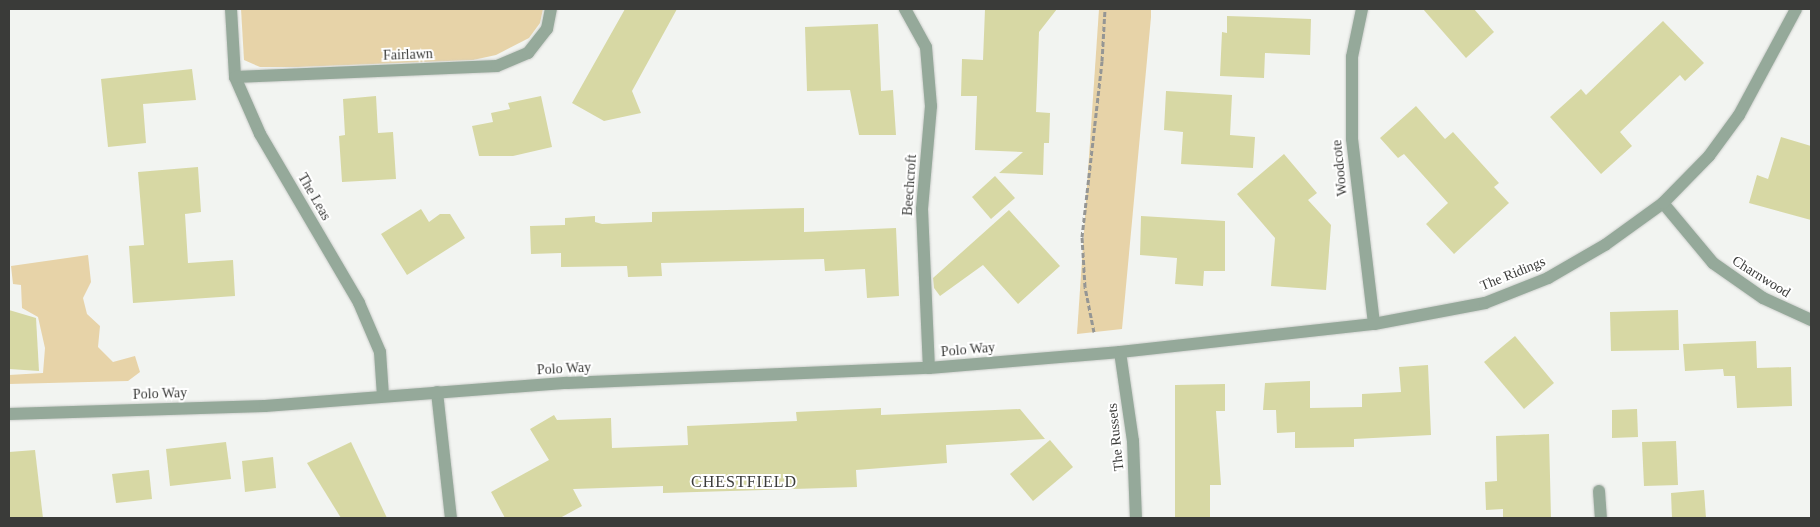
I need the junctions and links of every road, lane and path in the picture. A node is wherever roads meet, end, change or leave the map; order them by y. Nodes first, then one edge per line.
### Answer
1 (232, 9) edge
2 (551, 9) edge
3 (906, 9) edge
4 (1105, 9) edge
5 (1362, 9) edge
6 (1796, 9) edge
7 (235, 77) junction
8 (1663, 203) junction
9 (1811, 320) edge
10 (1374, 324) junction
11 (1120, 352) junction
12 (929, 368) junction
13 (437, 392) junction
14 (383, 396) junction
15 (9, 414) edge
16 (1599, 491) dead end
17 (451, 518) edge
18 (1136, 518) edge
19 (1601, 518) edge

1 - 7 street, The Leas
2 - 7 street, Fairlawn
3 - 12 street, Beechcroft
4 - 11 path
5 - 10 street, Woodcote
6 - 8 street, The Ridings
7 - 14 street, The Leas
8 - 9 street, Charnwood
8 - 10 street, The Ridings
10 - 11 street, The Ridings
11 - 12 street, Polo Way
11 - 18 street, The Russets
12 - 13 street, Polo Way
13 - 14 street, Polo Way
13 - 17 street
14 - 15 street, Polo Way
16 - 19 street

